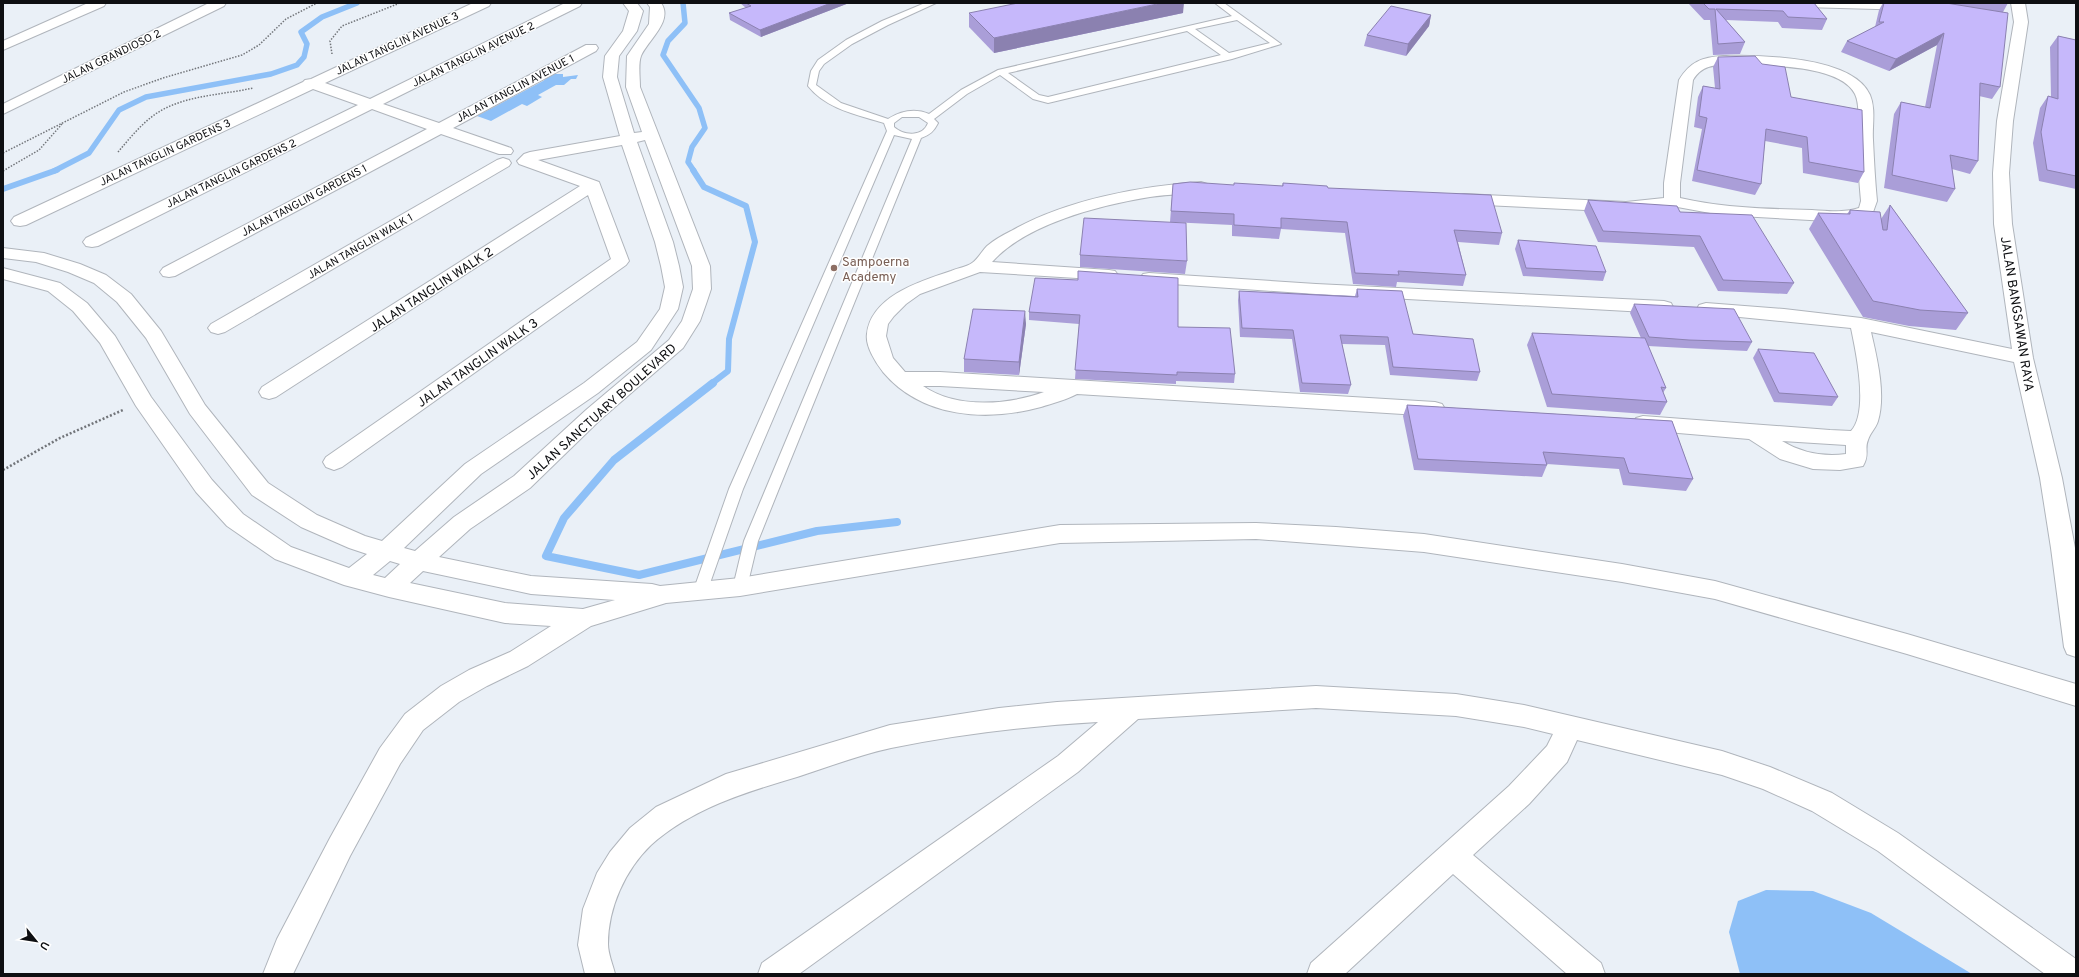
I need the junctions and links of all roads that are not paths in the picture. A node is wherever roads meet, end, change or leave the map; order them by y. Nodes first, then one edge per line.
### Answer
1 (99, 3) edge
2 (220, 3) edge
3 (484, 3) edge
4 (575, 3) edge
5 (630, 3) edge
6 (654, 3) edge
7 (932, 3) edge
8 (1219, 3) edge
9 (1803, 3) edge
10 (2018, 3) edge
11 (1929, 7) edge
12 (1238, 17) junction
13 (1190, 30) junction
14 (3, 46) edge
15 (591, 48) dead end
16 (1228, 57) junction
17 (1001, 72) junction
18 (310, 84) junction
19 (371, 104) junction
20 (3, 110) edge
21 (930, 118) junction
22 (890, 127) junction
23 (439, 128) junction
24 (650, 128) junction
25 (626, 133) junction
26 (918, 135) junction
27 (527, 155) junction
28 (504, 157) junction
29 (593, 185) junction
30 (1216, 187) edge
31 (1451, 199) edge
32 (1672, 201) junction
33 (20, 221) dead end
34 (92, 242) dead end
35 (3, 253) edge
36 (978, 267) junction
37 (169, 272) dead end
38 (3, 273) edge
39 (1860, 324) junction
40 (218, 328) dead end
41 (2023, 358) junction
42 (900, 379) junction
43 (1073, 389) junction
44 (269, 392) dead end
45 (1456, 410) edge
46 (1626, 421) edge
47 (543, 422) junction
48 (572, 434) junction
49 (334, 462) dead end
50 (434, 507) junction
51 (462, 523) junction
52 (386, 551) junction
53 (418, 561) junction
54 (352, 580) junction
55 (740, 587) junction
56 (389, 588) junction
57 (701, 589) junction
58 (666, 594) junction
59 (583, 619) junction
60 (2076, 647) edge
61 (2076, 695) edge
62 (1131, 709) junction
63 (1571, 726) junction
64 (1452, 855) junction
65 (278, 974) edge
66 (600, 974) edge
67 (773, 974) edge
68 (1322, 974) edge
69 (1590, 974) edge
70 (2071, 974) edge

1 - 14 street
2 - 20 street, JALAN GRANDIOSO 2
3 - 18 street, JALAN TANGLIN AVENUE 3
4 - 19 street, JALAN TANGLIN AVENUE 2
5 - 25 street, JALAN SANCTUARY BOULEVARD
6 - 24 street, JALAN SANCTUARY BOULEVARD
7 - 22 lane
8 - 12 lane
9 - 11 street
10 - 41 street, JALAN BANGSAWAN RAYA
12 - 13 lane
12 - 16 lane
13 - 16 lane
13 - 17 lane
15 - 23 street, JALAN TANGLIN AVENUE 1
16 - 17 lane
17 - 21 lane
18 - 19 street
18 - 33 street, JALAN TANGLIN GARDENS 3
19 - 23 street
19 - 34 street, JALAN TANGLIN GARDENS 2
21 - 22 lane
21 - 26 lane
22 - 26 lane
22 - 57 lane
23 - 28 street
23 - 37 street, JALAN TANGLIN GARDENS 1
24 - 25 street
24 - 48 street, JALAN SANCTUARY BOULEVARD
25 - 27 street
25 - 47 street, JALAN SANCTUARY BOULEVARD
26 - 55 lane
27 - 28 street
27 - 29 street
28 - 40 street, JALAN TANGLIN WALK 1
29 - 44 street, JALAN TANGLIN WALK 2
29 - 49 street, JALAN TANGLIN WALK 3
30 - 36 street
31 - 32 street
32 - 32 street
35 - 52 street
36 - 39 street
36 - 42 street
38 - 54 street
39 - 41 street
39 - 46 street
41 - 60 street, JALAN BANGSAWAN RAYA
42 - 43 street
42 - 43 street
43 - 45 street
47 - 48 street
47 - 50 street, JALAN SANCTUARY BOULEVARD
48 - 51 street, JALAN SANCTUARY BOULEVARD
50 - 51 street
50 - 52 street, JALAN SANCTUARY BOULEVARD
51 - 53 street, JALAN SANCTUARY BOULEVARD
52 - 53 street
52 - 54 street, JALAN SANCTUARY BOULEVARD
53 - 56 street, JALAN SANCTUARY BOULEVARD
53 - 58 street
54 - 56 street
55 - 57 street
55 - 61 street
56 - 59 street
57 - 58 street
58 - 59 street
59 - 65 street
62 - 63 street
62 - 66 street
62 - 67 street
63 - 64 street
63 - 70 street
64 - 68 street
64 - 69 street

